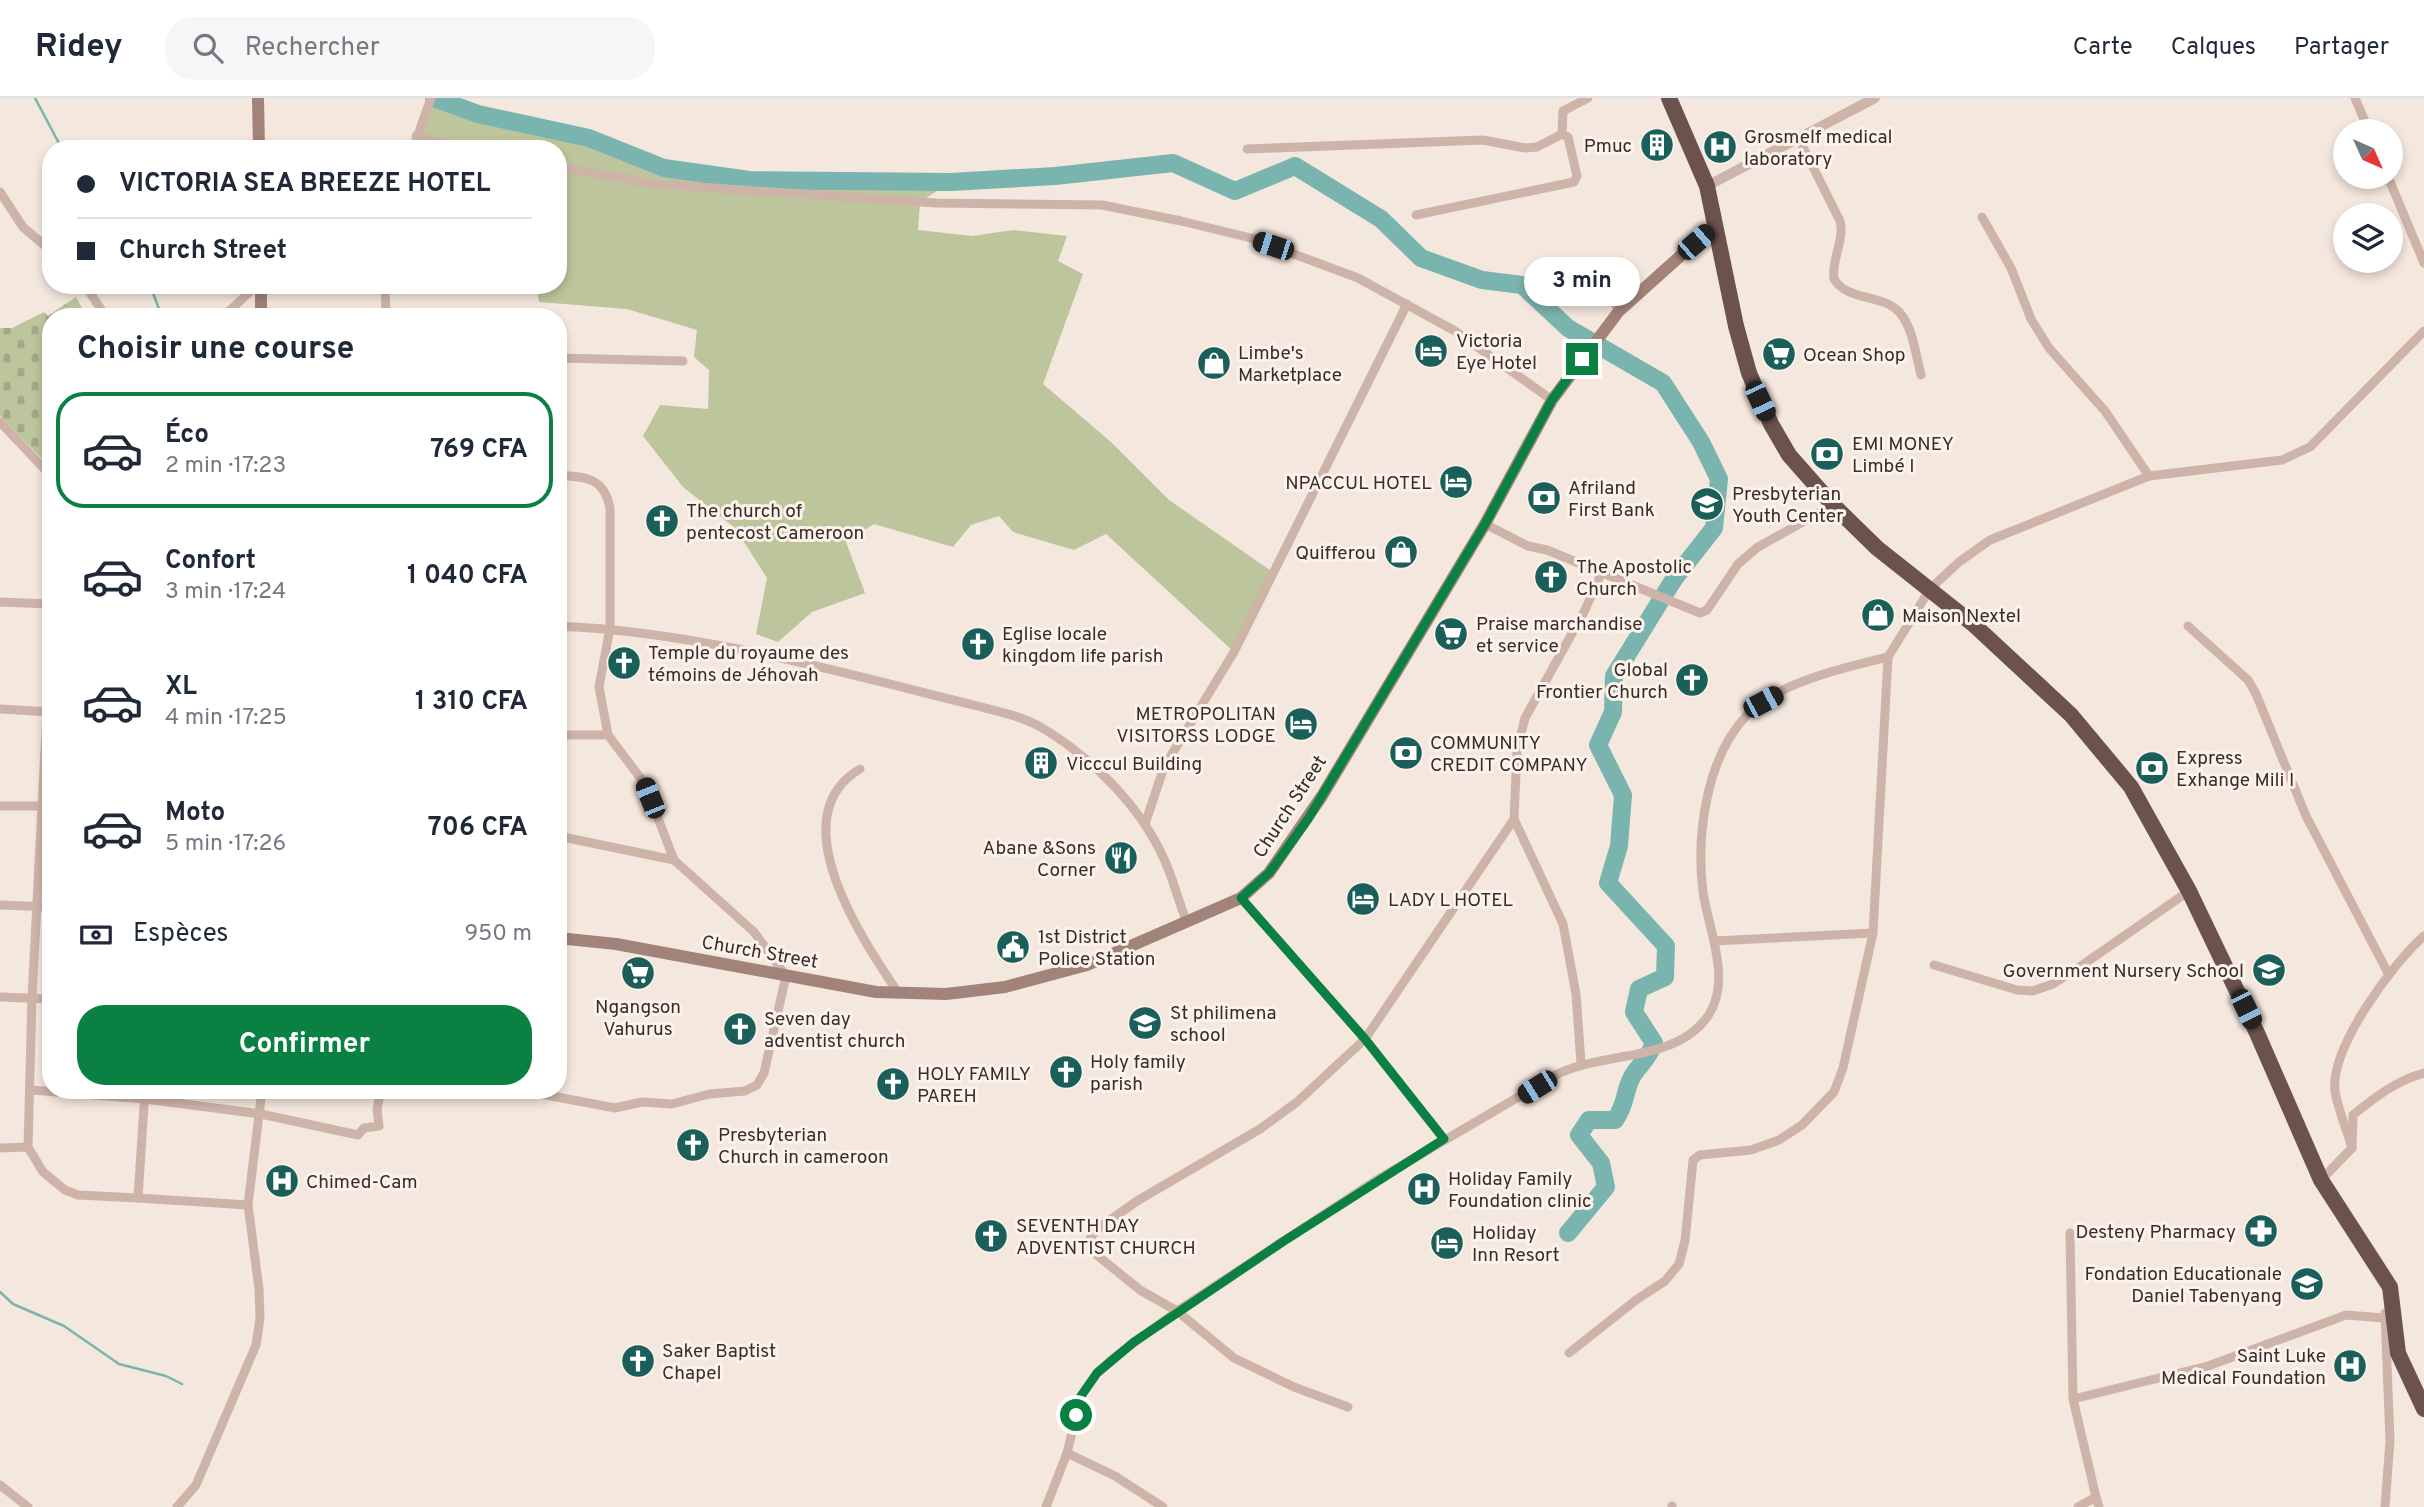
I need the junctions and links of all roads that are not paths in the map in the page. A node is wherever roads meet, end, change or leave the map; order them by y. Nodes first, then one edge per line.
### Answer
1 (258, 98) edge
2 (431, 98) edge
3 (1588, 98) edge
4 (1669, 98) edge
5 (1875, 98) edge
6 (2356, 98) edge
7 (2364, 119) edge
8 (1562, 134) junction
9 (416, 136) junction
10 (1799, 139) junction
11 (259, 140) edge
12 (415, 140) edge
13 (432, 140) edge
14 (1247, 149) dead end
15 (567, 169) edge
16 (1707, 186) junction
17 (2393, 189) edge
18 (0, 192) edge
19 (1416, 215) dead end
20 (1982, 216) dead end
21 (1716, 224) junction
22 (42, 243) edge
23 (2424, 263) edge
24 (1597, 274) dead end
25 (249, 294) edge
26 (1407, 304) junction
27 (233, 308) edge
28 (1619, 311) junction
29 (2424, 331) edge
30 (567, 358) edge
31 (683, 361) dead end
32 (1921, 375) dead end
33 (1552, 400) junction
34 (0, 422) edge
35 (42, 466) edge
36 (567, 476) edge
37 (2149, 476) junction
38 (1833, 505) junction
39 (1485, 524) junction
40 (1602, 572) junction
41 (1930, 589) junction
42 (0, 602) edge
43 (42, 604) edge
44 (567, 626) edge
45 (2188, 626) dead end
46 (610, 628) junction
47 (1888, 657) junction
48 (0, 709) edge
49 (42, 712) edge
50 (567, 735) edge
51 (608, 735) junction
52 (860, 769) dead end
53 (0, 806) edge
54 (42, 806) edge
55 (1514, 819) junction
56 (1145, 824) junction
57 (567, 838) edge
58 (674, 860) junction
59 (42, 862) edge
60 (2189, 891) junction
61 (1241, 898) junction
62 (0, 905) edge
63 (38, 907) junction
64 (42, 907) edge
65 (1186, 920) junction
66 (1873, 933) junction
67 (2424, 936) edge
68 (567, 939) edge
69 (1714, 941) junction
70 (1934, 965) dead end
71 (2388, 973) junction
72 (786, 975) junction
73 (899, 994) junction
74 (0, 997) edge
75 (32, 997) junction
76 (42, 998) edge
77 (1365, 1039) junction
78 (1581, 1063) junction
79 (2424, 1073) edge
80 (31, 1090) junction
81 (42, 1090) edge
82 (145, 1099) edge
83 (169, 1099) edge
84 (261, 1099) edge
85 (379, 1099) edge
86 (567, 1099) edge
87 (261, 1114) junction
88 (1444, 1139) junction
89 (28, 1147) junction
90 (0, 1148) edge
91 (2352, 1148) junction
92 (2321, 1180) junction
93 (138, 1198) junction
94 (248, 1205) junction
95 (2070, 1233) dead end
96 (2390, 1287) junction
97 (1177, 1311) junction
98 (2384, 1318) junction
99 (1569, 1353) dead end
100 (2073, 1399) junction
101 (1348, 1407) dead end
102 (2424, 1409) edge
103 (1067, 1453) junction
104 (0, 1485) edge
105 (2096, 1497) junction
106 (28, 1507) edge
107 (177, 1507) edge
108 (1046, 1507) edge
109 (1163, 1507) edge
110 (2078, 1507) edge
111 (2099, 1507) edge
112 (2385, 1507) edge

1 - 11 main road
2 - 9 street
3 - 8 street
4 - 16 highway
5 - 10 street
6 - 7 street
8 - 14 street
8 - 19 street
9 - 12 street
9 - 13 street
10 - 16 street
10 - 32 street
15 - 26 street
16 - 21 highway
17 - 23 street
18 - 22 street
20 - 37 street
21 - 28 main road, Church Street
21 - 38 highway
24 - 28 street
25 - 27 street
26 - 33 street
26 - 56 street
28 - 33 main road, Church Street
29 - 37 street
30 - 31 street
33 - 39 main road, Church Street
34 - 35 street
36 - 46 street
37 - 41 street
38 - 40 street
38 - 41 highway
39 - 40 street
39 - 61 main road, Church Street
40 - 55 street
41 - 47 street
41 - 60 highway
42 - 43 street
44 - 46 street
45 - 71 street
46 - 51 street
46 - 56 street
47 - 66 street
47 - 69 street
48 - 49 street
50 - 51 street
51 - 58 street
52 - 73 street
53 - 54 street
55 - 77 street
55 - 78 street
56 - 65 street
57 - 58 street
58 - 72 street
59 - 63 street
60 - 70 street
60 - 92 highway
61 - 65 main road, Church Street
61 - 77 street
62 - 63 street
63 - 64 street
63 - 75 street
65 - 73 main road, Church Street
66 - 69 street
66 - 99 street
67 - 71 street
68 - 72 main road, Church Street
69 - 78 street
71 - 91 street
72 - 73 main road, Church Street
72 - 86 street
74 - 75 street
75 - 76 street
75 - 80 street
77 - 88 street
77 - 97 street
78 - 88 street
79 - 91 street
80 - 81 street
80 - 89 street
82 - 93 street
83 - 87 street
84 - 87 street
85 - 87 street
87 - 94 street
88 - 97 street
89 - 90 street
89 - 93 street
91 - 92 street
92 - 96 highway
93 - 94 street
94 - 107 street
95 - 100 street
96 - 98 street
96 - 102 highway
97 - 101 street
97 - 103 street
98 - 100 street
98 - 112 street
100 - 105 street
103 - 108 street
103 - 109 street
104 - 106 street
105 - 110 street
105 - 111 street

